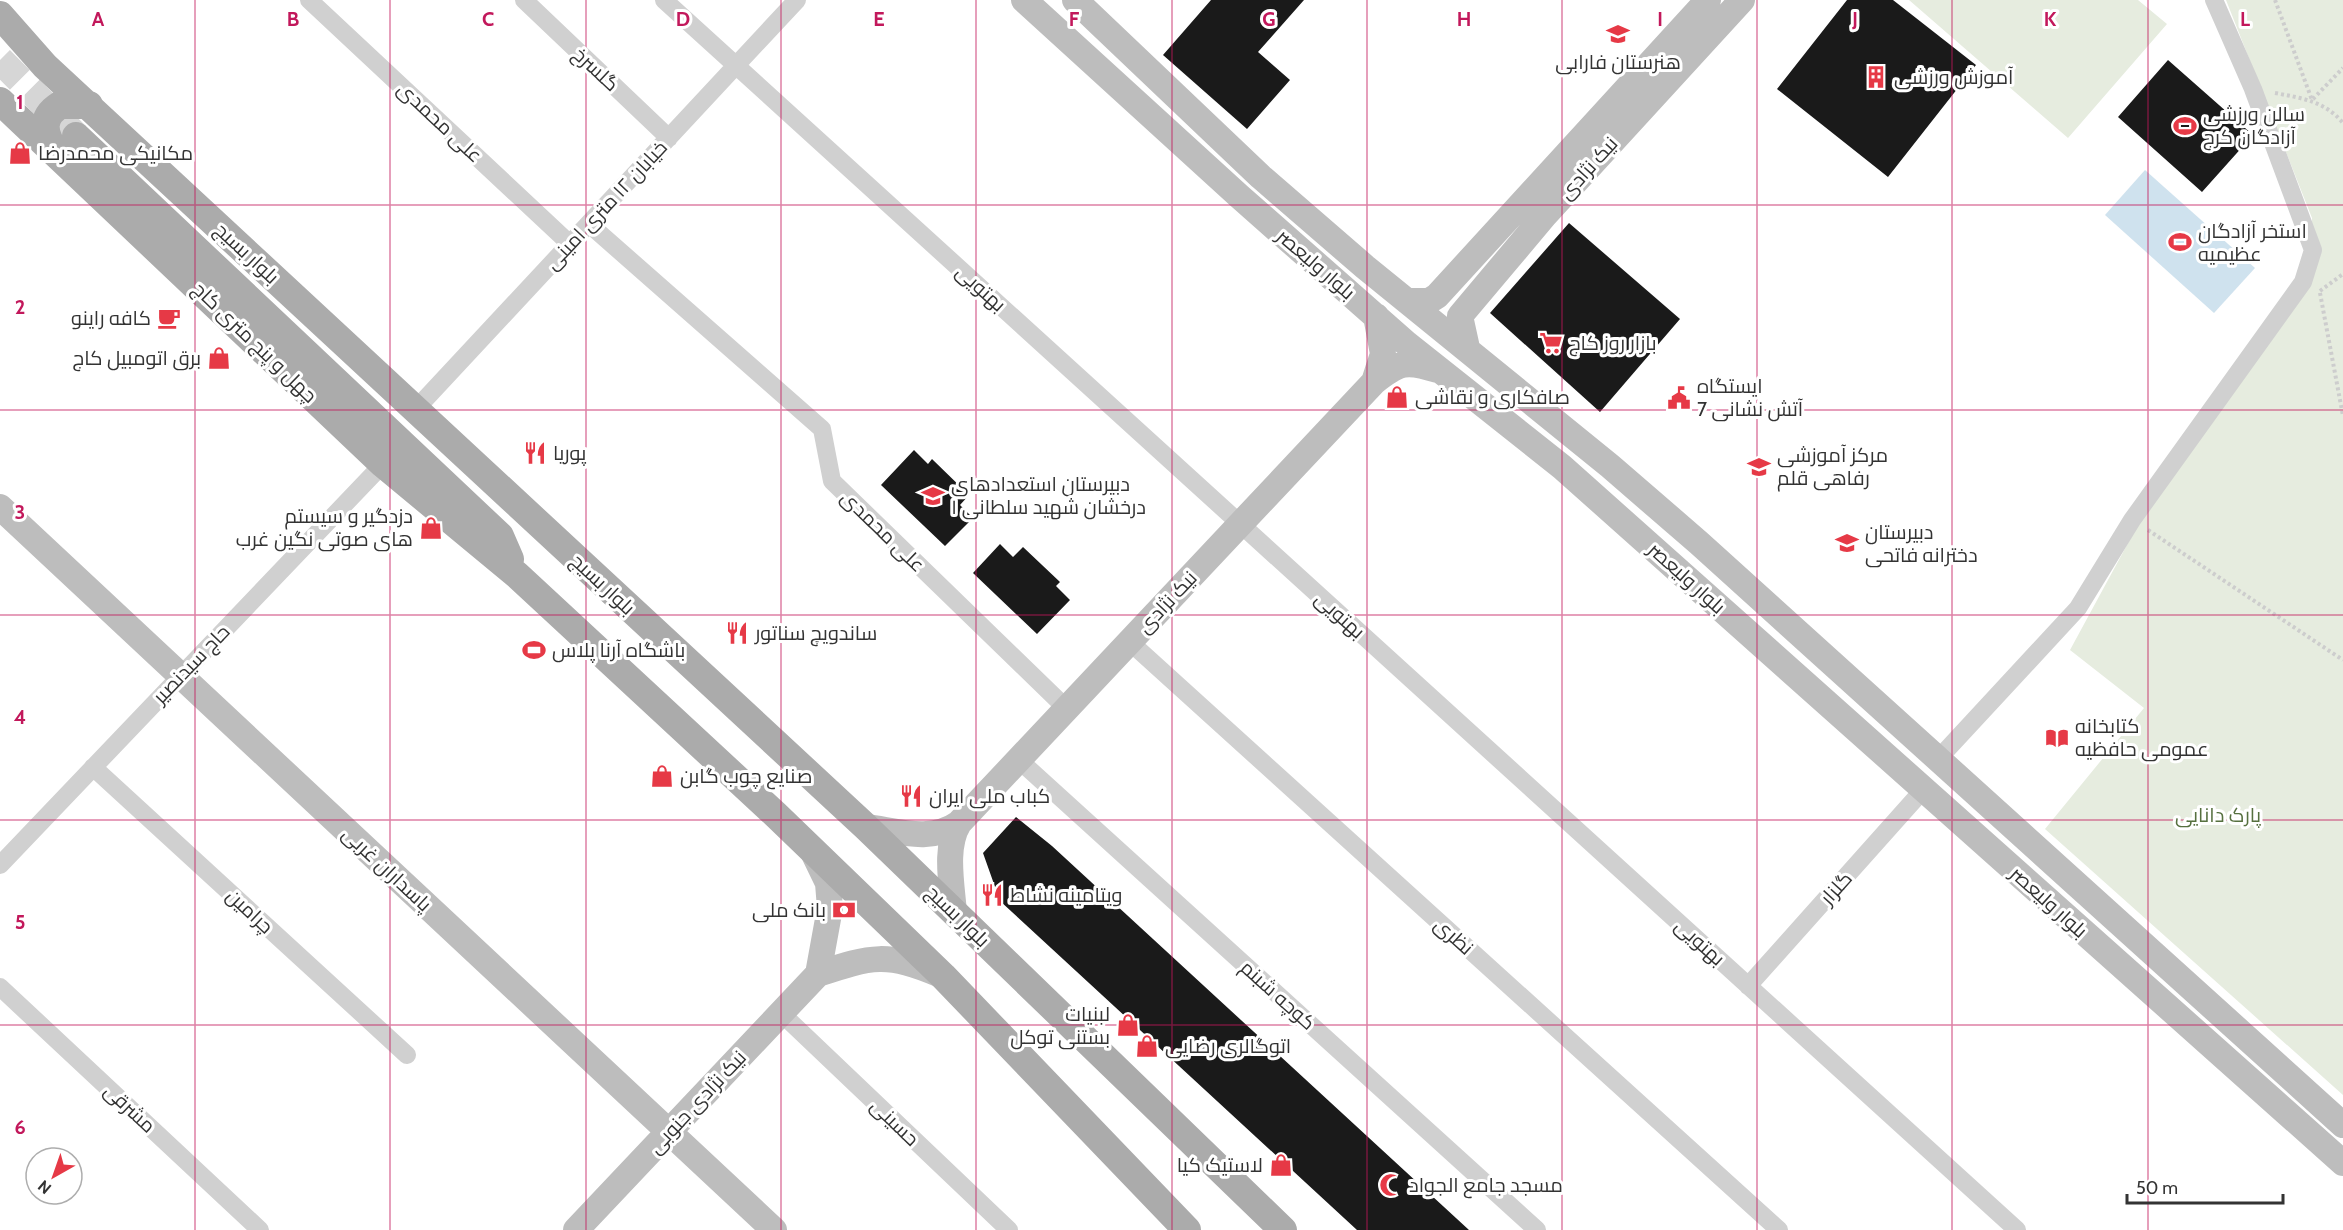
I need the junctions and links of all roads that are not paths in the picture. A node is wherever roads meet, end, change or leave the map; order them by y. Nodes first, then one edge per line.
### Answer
1 (309, 0) edge
2 (524, 0) edge
3 (664, 0) edge
4 (797, 0) edge
5 (1024, 0) edge
6 (1075, 0) edge
7 (1708, 0) edge
8 (1742, 0) edge
9 (2214, 0) edge
10 (0, 15) edge
11 (736, 66) junction
12 (0, 101) edge
13 (89, 105) junction
14 (669, 138) junction
15 (1225, 142) junction
16 (66, 144) junction
17 (1201, 162) junction
18 (1261, 177) junction
19 (1239, 196) junction
20 (1524, 199) junction
21 (1545, 215) junction
22 (589, 224) junction
23 (570, 244) junction
24 (1437, 296) junction
25 (1407, 301) junction
26 (1376, 316) junction
27 (1460, 316) junction
28 (1467, 348) junction
29 (1443, 372) junction
30 (1374, 382) junction
31 (415, 410) junction
32 (383, 464) junction
33 (0, 507) edge
34 (1658, 508) junction
35 (1240, 524) junction
36 (1637, 533) junction
37 (1699, 543) junction
38 (1675, 567) junction
39 (517, 574) junction
40 (1130, 642) junction
41 (180, 675) junction
42 (1067, 709) junction
43 (1939, 758) junction
44 (1019, 760) junction
45 (93, 767) junction
46 (1923, 790) junction
47 (959, 823) junction
48 (866, 827) junction
49 (812, 849) junction
50 (0, 865) edge
51 (954, 913) junction
52 (818, 974) junction
53 (943, 976) junction
54 (1748, 986) junction
55 (0, 987) edge
56 (781, 1013) junction
57 (407, 1055) dead end
58 (2343, 1125) edge
59 (669, 1132) junction
60 (2343, 1164) edge
61 (1529, 1228) edge
62 (260, 1230) edge
63 (576, 1230) edge
64 (774, 1230) edge
65 (1009, 1230) edge
66 (1187, 1230) edge
67 (1283, 1230) edge
68 (1779, 1230) edge
69 (2017, 1230) edge

1 - 23 street, علی محمدی
2 - 14 street, گلسرخ
3 - 11 street, بهتویی
4 - 11 street, خیابان ۱۲ متری امینی
5 - 17 street, بلوار ولیعصر
6 - 15 street, بلوار ولیعصر
7 - 20 street, نیک نژادی
8 - 21 street, نیک نژادی
9 - 43 street
10 - 13 main road, بلوار بسیج
11 - 14 street, خیابان ۱۲ متری امینی
11 - 35 street, بهتویی
12 - 16 main road, چهل و پنج متری کاج
13 - 16 main road
13 - 31 main road, بلوار بسیج
14 - 22 street, خیابان ۱۲ متری امینی
15 - 17 street
15 - 18 street, بلوار ولیعصر
16 - 32 main road, چهل و پنج متری کاج
16 - 39 main road
17 - 19 street, بلوار ولیعصر
18 - 19 street
18 - 25 street, بلوار ولیعصر
19 - 26 street, بلوار ولیعصر
20 - 21 street
20 - 24 street, نیک نژادی
21 - 27 street, نیک نژادی
22 - 23 street, خیابان ۱۲ متری امینی
22 - 42 street, علی محمدی
23 - 31 street, خیابان ۱۲ متری امینی
24 - 25 street
24 - 27 street
25 - 28 street, بلوار ولیعصر
26 - 29 street, بلوار ولیعصر
26 - 30 street
27 - 28 street
28 - 34 street, بلوار ولیعصر
29 - 30 street
29 - 36 street, بلوار ولیعصر
30 - 35 street, نیک نژادی
31 - 48 main road, بلوار بسیج
32 - 39 main road, چهل و پنج متری کاج
32 - 41 street, حاج سیدنصیر
33 - 41 street, پاسداران غربی
34 - 36 street
34 - 37 street, بلوار ولیعصر
35 - 40 street, نیک نژادی
35 - 54 street, بهتویی
36 - 38 street, بلوار ولیعصر
37 - 38 street
37 - 43 street, بلوار ولیعصر
38 - 46 street, بلوار ولیعصر
39 - 49 main road
40 - 42 street, نیک نژادی
40 - 68 street, نظری
41 - 45 street, حاج سیدنصیر
41 - 59 street, پاسداران غربی
42 - 44 street, نیک نژادی
43 - 58 street, بلوار ولیعصر
44 - 47 street, نیک نژادی
44 - 61 street, کوچه شبنم
45 - 50 street, حاج سیدنصیر
45 - 57 street, چرامین
46 - 54 street, گلزار
46 - 60 street, بلوار ولیعصر
47 - 48 street
47 - 51 street
48 - 51 main road, بلوار بسیج
49 - 52 street
49 - 53 main road
51 - 67 main road, بلوار بسیج
52 - 53 street
52 - 56 street, نیک نژادی جنوبی
53 - 66 main road
54 - 69 street, بهتویی
55 - 62 street, مشرقی
56 - 59 street, نیک نژادی جنوبی
56 - 65 street, حسینی
59 - 63 street, نیک نژادی جنوبی
59 - 64 street, پاسداران غربی

